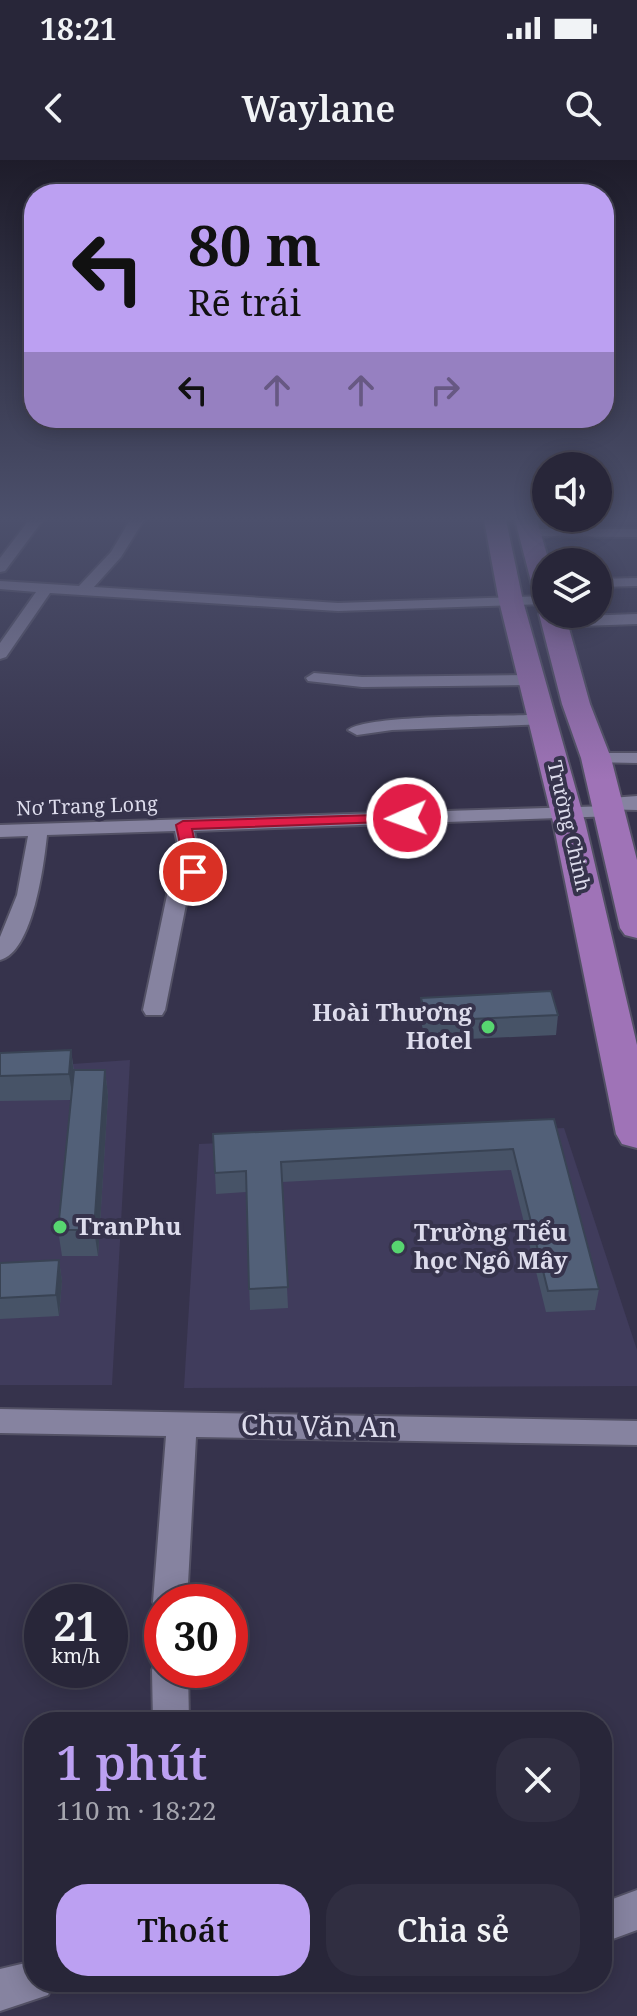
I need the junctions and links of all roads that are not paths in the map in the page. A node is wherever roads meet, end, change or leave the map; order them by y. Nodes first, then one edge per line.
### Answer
1 (33, 607) edge
2 (512, 607) edge
3 (612, 613) edge
4 (637, 619) edge
5 (556, 628) edge
6 (0, 654) edge
7 (314, 678) dead end
8 (532, 680) junction
9 (543, 720) junction
10 (357, 730) dead end
11 (596, 758) junction
12 (637, 758) edge
13 (637, 803) edge
14 (566, 813) junction
15 (619, 824) edge
16 (183, 825) junction
17 (38, 830) junction
18 (0, 831) edge
19 (637, 928) edge
20 (0, 954) edge
21 (154, 1010) dead end
22 (637, 1134) edge
23 (0, 1421) edge
24 (182, 1424) junction
25 (637, 1433) edge
26 (171, 1584) edge
27 (170, 1688) edge
28 (171, 1712) edge
29 (637, 1910) edge
30 (612, 1919) edge
31 (24, 1984) edge
32 (0, 1990) edge

1 - 6 street
2 - 8 main road, Trường Chinh
3 - 4 street
5 - 11 main road, Trường Chinh
7 - 8 street
8 - 9 main road, Trường Chinh
9 - 10 street
9 - 14 main road, Trường Chinh
11 - 12 street
11 - 15 main road, Trường Chinh
13 - 15 street
14 - 15 street, Nơ Trang Long
14 - 16 street, Nơ Trang Long
14 - 22 main road, Trường Chinh
15 - 19 main road, Trường Chinh
16 - 17 street, Nơ Trang Long
16 - 21 street
17 - 18 street, Nơ Trang Long
17 - 20 street
23 - 24 street, Chu Văn An
24 - 25 street, Chu Văn An
24 - 26 street
27 - 28 street
29 - 30 street
31 - 32 street

